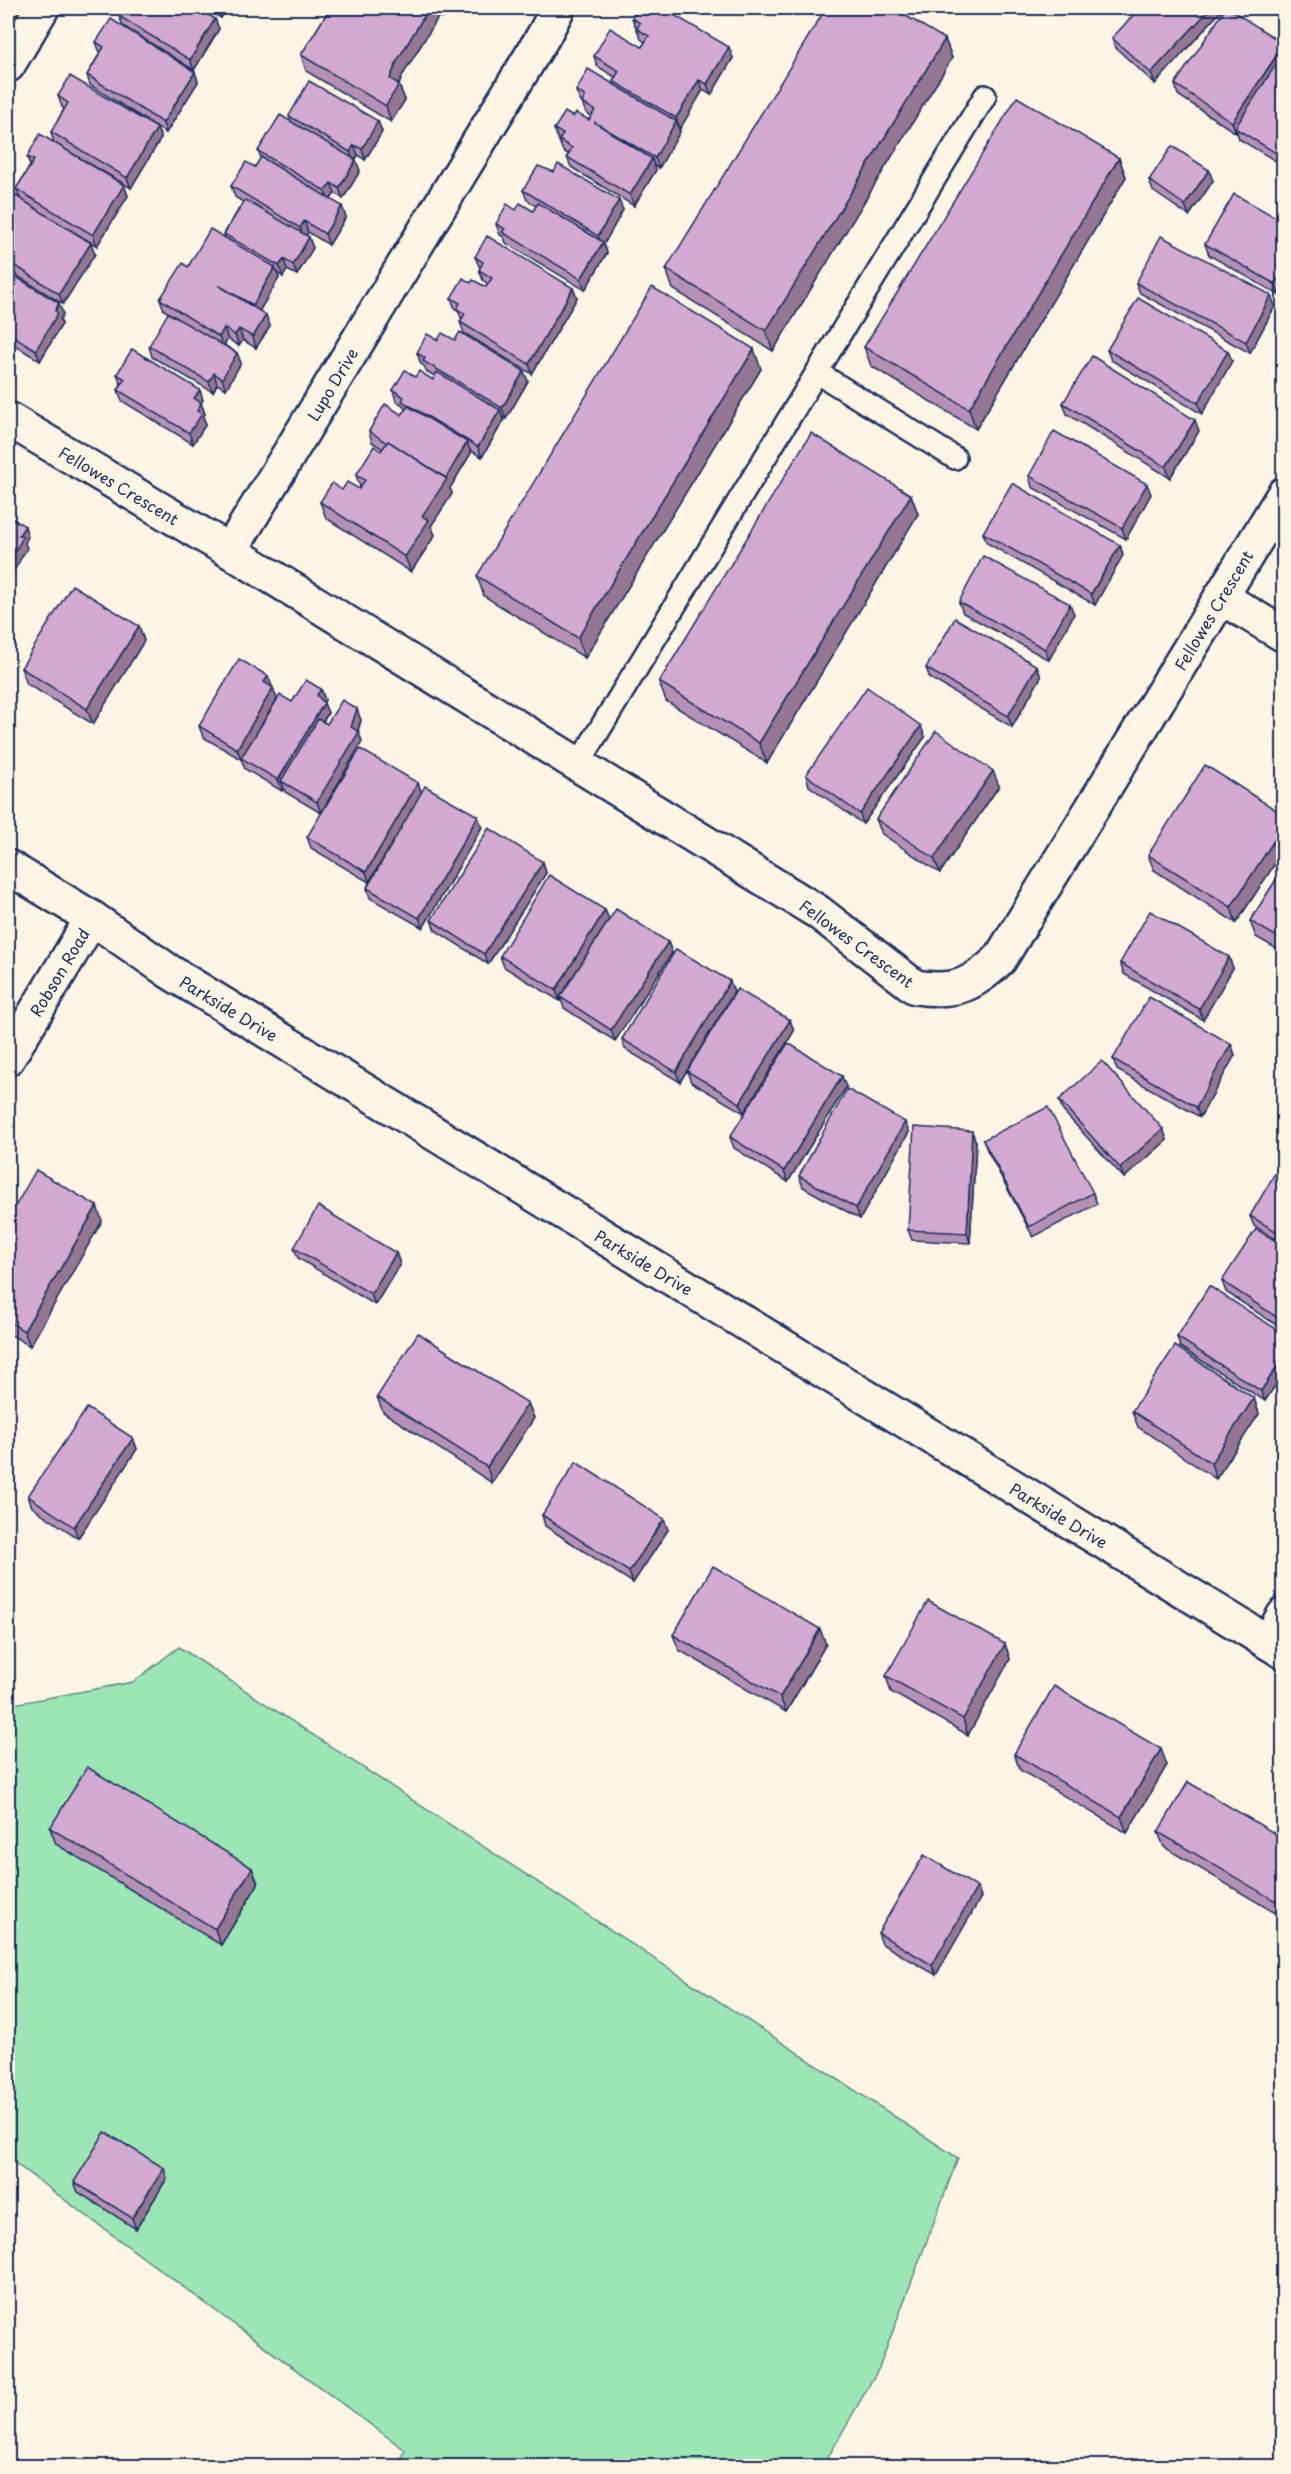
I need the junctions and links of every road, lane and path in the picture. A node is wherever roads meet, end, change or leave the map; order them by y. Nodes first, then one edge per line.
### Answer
1 (42, 8) edge
2 (558, 8) edge
3 (8, 65) edge
4 (985, 96) dead end
5 (818, 373) junction
6 (8, 419) edge
7 (955, 458) dead end
8 (1284, 494) edge
9 (230, 551) junction
10 (1221, 597) junction
11 (1284, 635) edge
12 (578, 765) junction
13 (8, 867) edge
14 (92, 918) junction
15 (8, 1058) edge
16 (1278, 1636) edge

1 - 3 street
2 - 9 street, Lupo Drive
4 - 5 lane
5 - 7 lane
5 - 12 lane
6 - 9 street, Fellowes Crescent
8 - 10 street, Fellowes Crescent
9 - 12 street, Fellowes Crescent
10 - 11 street
10 - 12 street, Fellowes Crescent
13 - 14 street, Parkside Drive
14 - 15 street, Robson Road
14 - 16 street, Parkside Drive

